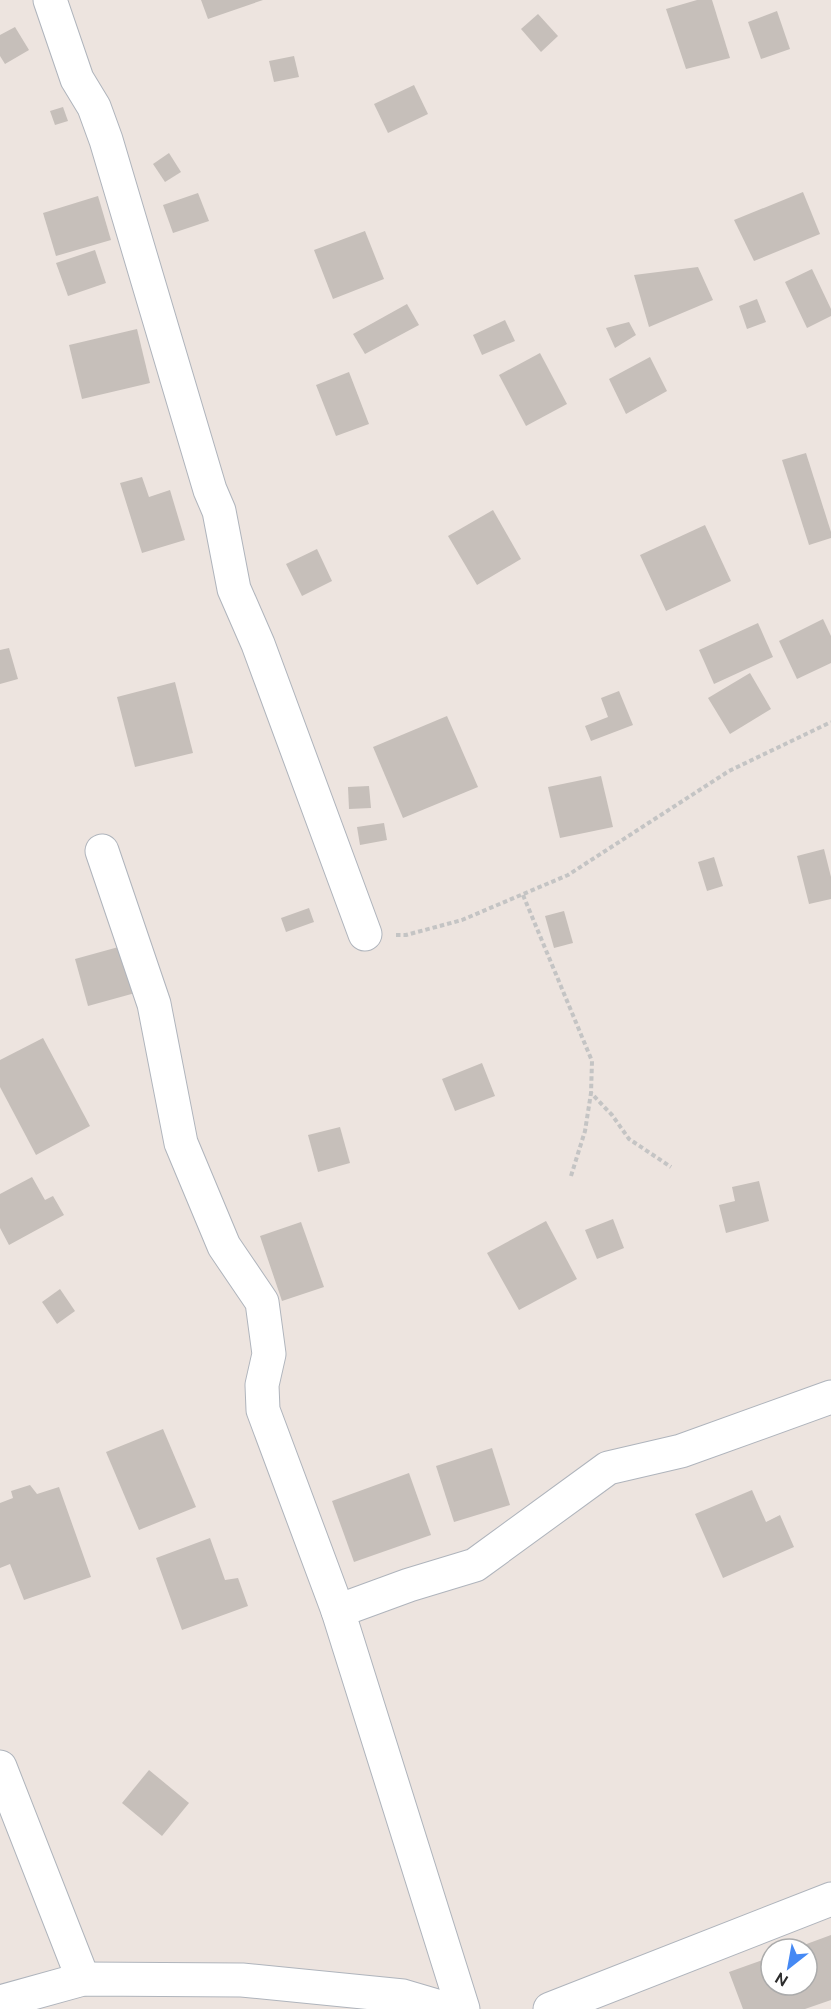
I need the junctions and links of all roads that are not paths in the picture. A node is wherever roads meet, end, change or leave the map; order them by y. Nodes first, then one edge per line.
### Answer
1 (50, 0) edge
2 (102, 851) dead end
3 (365, 934) road end
4 (831, 1397) edge
5 (338, 1611) junction
6 (0, 1767) edge
7 (831, 1899) edge
8 (83, 1978) junction
9 (0, 2002) edge
10 (447, 2009) edge
11 (463, 2009) edge
12 (550, 2009) edge

1 - 3 street
2 - 5 street
4 - 5 street
5 - 11 street
6 - 8 street
7 - 12 street
8 - 9 street
8 - 10 street

